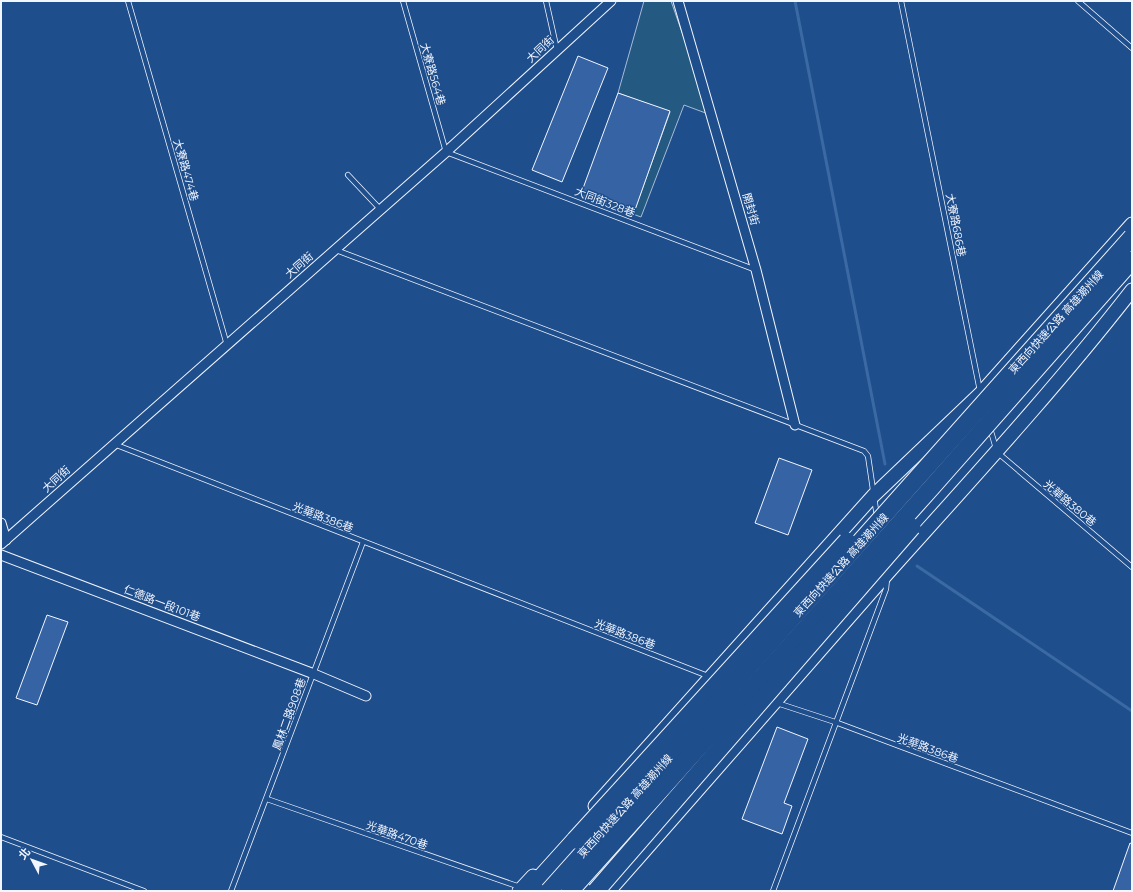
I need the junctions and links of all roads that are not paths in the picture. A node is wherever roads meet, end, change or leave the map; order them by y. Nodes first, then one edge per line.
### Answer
1 (128, 1) edge
2 (403, 1) edge
3 (546, 1) edge
4 (611, 1) edge
5 (678, 1) edge
6 (902, 1) edge
7 (1078, 1) edge
8 (1132, 48) edge
9 (557, 50) junction
10 (446, 152) junction
11 (348, 175) dead end
12 (380, 209) junction
13 (1132, 224) edge
14 (1132, 237) edge
15 (335, 249) junction
16 (1132, 260) edge
17 (756, 270) junction
18 (1132, 290) edge
19 (1093, 304) junction
20 (227, 345) junction
21 (984, 405) junction
22 (795, 426) junction
23 (114, 444) junction
24 (997, 452) junction
25 (874, 496) junction
26 (1, 523) edge
27 (879, 527) dead end
28 (880, 535) dead end
29 (3, 542) edge
30 (363, 542) junction
31 (1, 555) edge
32 (1132, 567) edge
33 (887, 574) junction
34 (314, 674) junction
35 (710, 677) junction
36 (739, 688) dead end
37 (746, 691) dead end
38 (753, 694) dead end
39 (366, 696) dead end
40 (760, 696) dead end
41 (775, 702) junction
42 (835, 722) junction
43 (267, 799) junction
44 (1132, 833) edge
45 (1, 837) edge
46 (523, 890) edge
47 (144, 891) edge
48 (232, 891) edge
49 (549, 891) edge
50 (570, 891) edge
51 (596, 891) edge
52 (609, 891) edge
53 (773, 891) edge

1 - 20 lane, 大寮路474巷
2 - 10 lane, 大寮路564巷
3 - 9 lane
4 - 9 street, 大同街
5 - 17 street, 開封街
6 - 21 lane, 大寮路686巷
7 - 8 lane
9 - 10 street, 大同街
10 - 12 street, 大同街
10 - 17 lane, 大同街328巷
11 - 12 lane
12 - 15 street, 大同街
13 - 21 main road
14 - 21 highway, 東西向快速公路 高雄潮州線, bridge
15 - 20 street, 大同街
15 - 22 lane
16 - 19 highway, 東西向快速公路 高雄潮州線, bridge
17 - 22 street, 開封街
18 - 24 main road
19 - 50 highway, 東西向快速公路 高雄潮州線, bridge
19 - 51 highway, bridge
20 - 23 street, 大同街
21 - 24 lane, 大寮路686巷
21 - 25 main road
21 - 46 highway, bridge
21 - 49 highway, 東西向快速公路 高雄潮州線, bridge
22 - 25 lane
23 - 29 street, 大同街
23 - 30 lane, 光華路386巷
24 - 32 lane, 光華路380巷
24 - 33 main road
25 - 27 lane
25 - 35 main road
26 - 29 street
28 - 33 lane
30 - 34 lane, 鳳林二路908巷
30 - 35 lane, 光華路386巷
31 - 34 street, 仁德路一段101巷
33 - 41 main road
33 - 42 lane
34 - 39 street, 仁德路一段101巷
34 - 43 lane, 鳳林二路908巷
35 - 36 lane, 光華路386巷
35 - 46 main road
37 - 38 lane
40 - 41 lane, 光華路386巷
41 - 42 lane, 光華路386巷
41 - 52 main road
42 - 44 lane, 光華路386巷
42 - 53 lane
43 - 46 lane, 光華路470巷
43 - 48 lane, 鳳林二路908巷
45 - 47 lane

